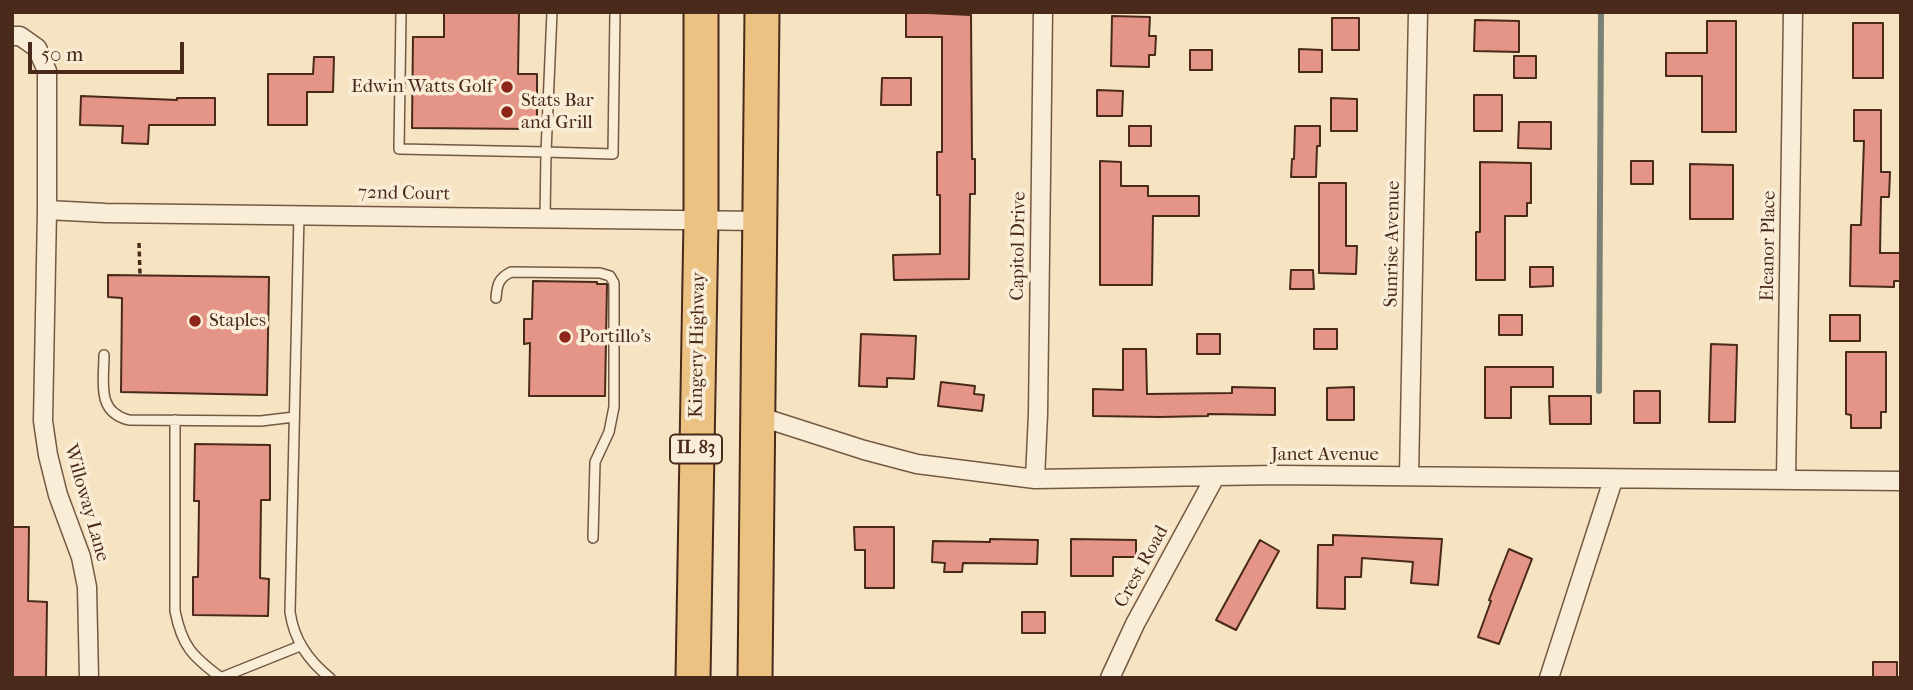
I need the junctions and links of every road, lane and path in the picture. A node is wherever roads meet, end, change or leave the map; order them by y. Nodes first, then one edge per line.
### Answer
1 (401, 12) edge
2 (552, 12) edge
3 (615, 12) edge
4 (701, 12) edge
5 (762, 12) edge
6 (1043, 12) edge
7 (1418, 12) edge
8 (1793, 12) edge
9 (12, 36) edge
10 (546, 152) junction
11 (47, 209) junction
12 (299, 214) junction
13 (545, 218) junction
14 (701, 220) junction
15 (760, 220) junction
16 (139, 243) dead end
17 (140, 275) dead end
18 (496, 298) dead end
19 (104, 355) dead end
20 (758, 416) junction
21 (294, 418) junction
22 (175, 420) junction
23 (1409, 476) junction
24 (1215, 477) junction
25 (1035, 480) junction
26 (1613, 480) junction
27 (1786, 480) junction
28 (1901, 481) edge
29 (593, 538) dead end
30 (300, 646) junction
31 (89, 678) edge
32 (220, 678) edge
33 (330, 678) edge
34 (694, 678) edge
35 (755, 678) edge
36 (1110, 678) edge
37 (1549, 678) edge

1 - 10 lane
2 - 10 lane
3 - 10 lane
4 - 14 highway, Kingery Highway / IL 83
5 - 15 highway
6 - 25 street, Capitol Drive
7 - 23 street, Sunrise Avenue
8 - 27 street, Eleanor Place
9 - 11 street, Willoway Lane
10 - 13 lane
11 - 12 street, 72nd Court
11 - 31 street, Willoway Lane
12 - 13 street, 72nd Court
12 - 21 lane
13 - 14 street, 72nd Court
14 - 15 street, 72nd Court
14 - 34 highway, Kingery Highway / IL 83
15 - 20 highway
16 - 17 path
18 - 29 lane
19 - 22 lane
20 - 25 street, Janet Avenue
20 - 35 highway
21 - 22 lane
21 - 30 lane
22 - 32 lane
23 - 24 street, Janet Avenue
23 - 26 street, Janet Avenue
24 - 25 street, Janet Avenue
24 - 36 street, Crest Road
26 - 27 street, Janet Avenue
26 - 37 street
27 - 28 street, Janet Avenue
30 - 32 lane
30 - 33 lane

